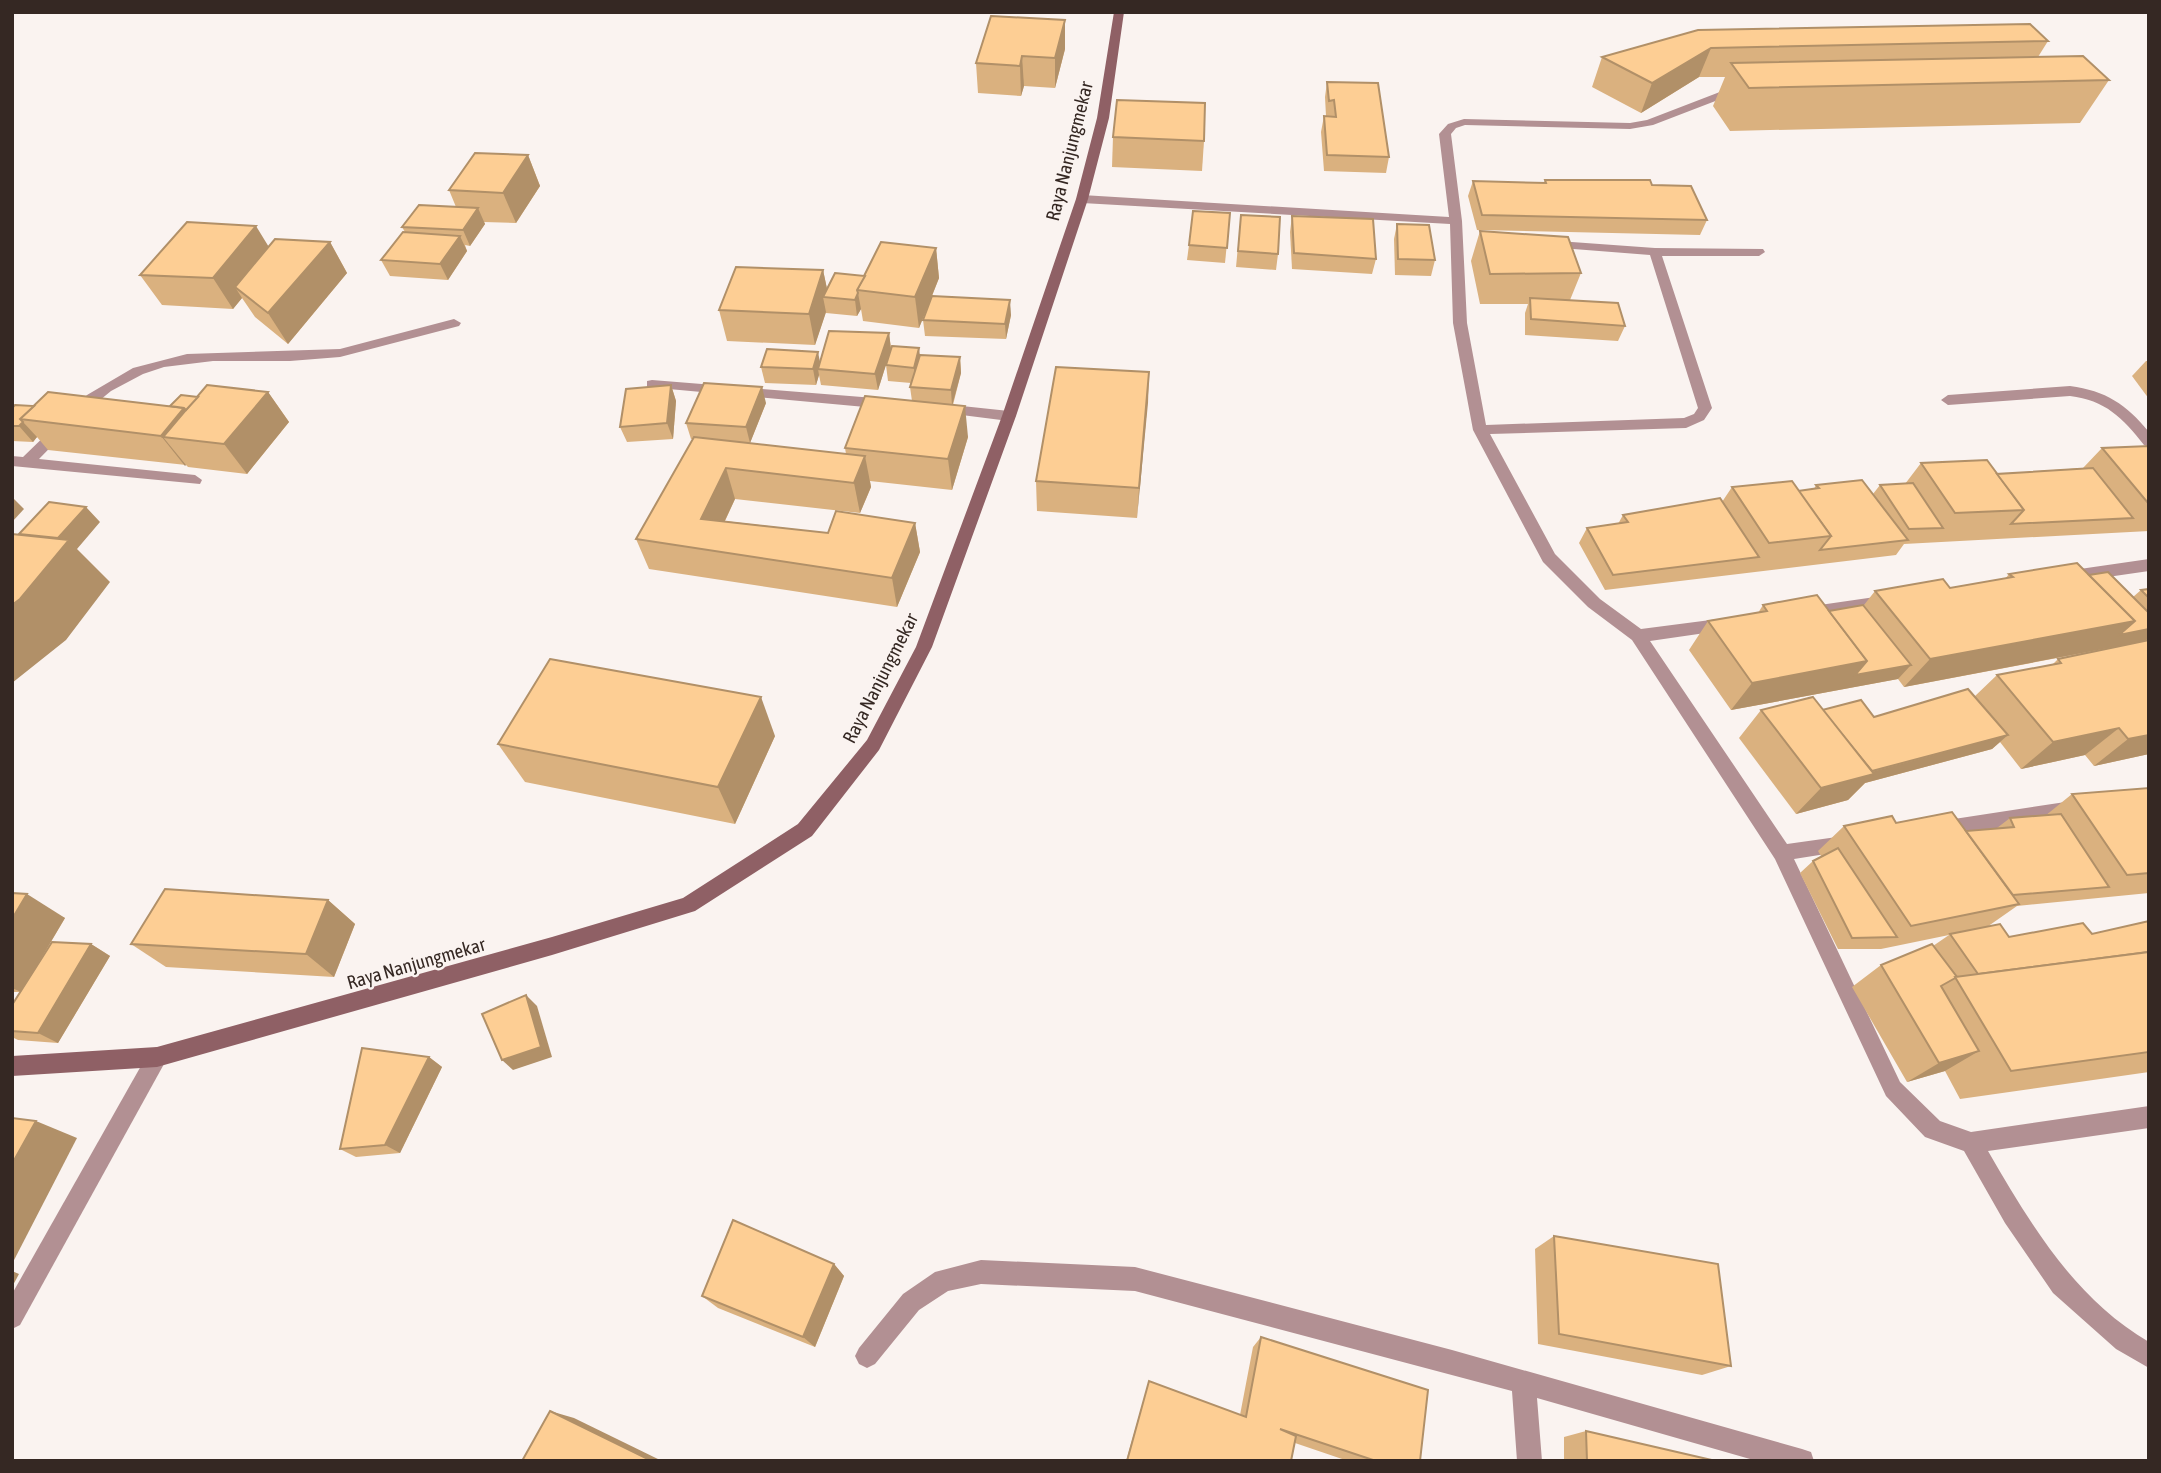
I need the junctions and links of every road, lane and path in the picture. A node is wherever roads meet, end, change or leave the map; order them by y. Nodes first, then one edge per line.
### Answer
1 (1119, 12) edge
2 (1755, 89) edge
3 (1082, 199) junction
4 (1462, 231) junction
5 (1540, 242) edge
6 (1655, 252) junction
7 (1759, 252) dead end
8 (454, 324) dead end
9 (652, 384) edge
10 (1948, 400) dead end
11 (898, 405) edge
12 (926, 408) edge
13 (1009, 416) junction
14 (1480, 430) junction
15 (2149, 442) edge
16 (20, 462) edge
17 (195, 480) dead end
18 (2149, 565) edge
19 (2052, 579) edge
20 (1900, 600) edge
21 (1790, 615) edge
22 (1748, 621) edge
23 (1637, 636) junction
24 (2094, 806) edge
25 (1918, 833) edge
26 (1863, 841) edge
27 (1782, 853) junction
28 (157, 1057) junction
29 (12, 1066) edge
30 (2149, 1116) edge
31 (1971, 1143) junction
32 (12, 1317) edge
33 (867, 1356) dead end
34 (2149, 1356) edge
35 (1523, 1383) junction
36 (1530, 1461) edge
37 (1802, 1461) edge

1 - 3 street, Raya Nanjungmekar
2 - 4 street
3 - 4 street
3 - 13 street, Raya Nanjungmekar
4 - 14 street
5 - 6 street
6 - 7 street
6 - 14 street
8 - 16 street
9 - 11 street
10 - 15 street
12 - 13 street
13 - 28 street, Raya Nanjungmekar
14 - 23 street
16 - 17 street
18 - 19 street
20 - 21 street
22 - 23 street
23 - 27 street
24 - 25 street
26 - 27 street
27 - 31 street
28 - 29 street, Raya Nanjungmekar
28 - 32 street
30 - 31 street
31 - 34 street
33 - 35 street
35 - 36 street
35 - 37 street

